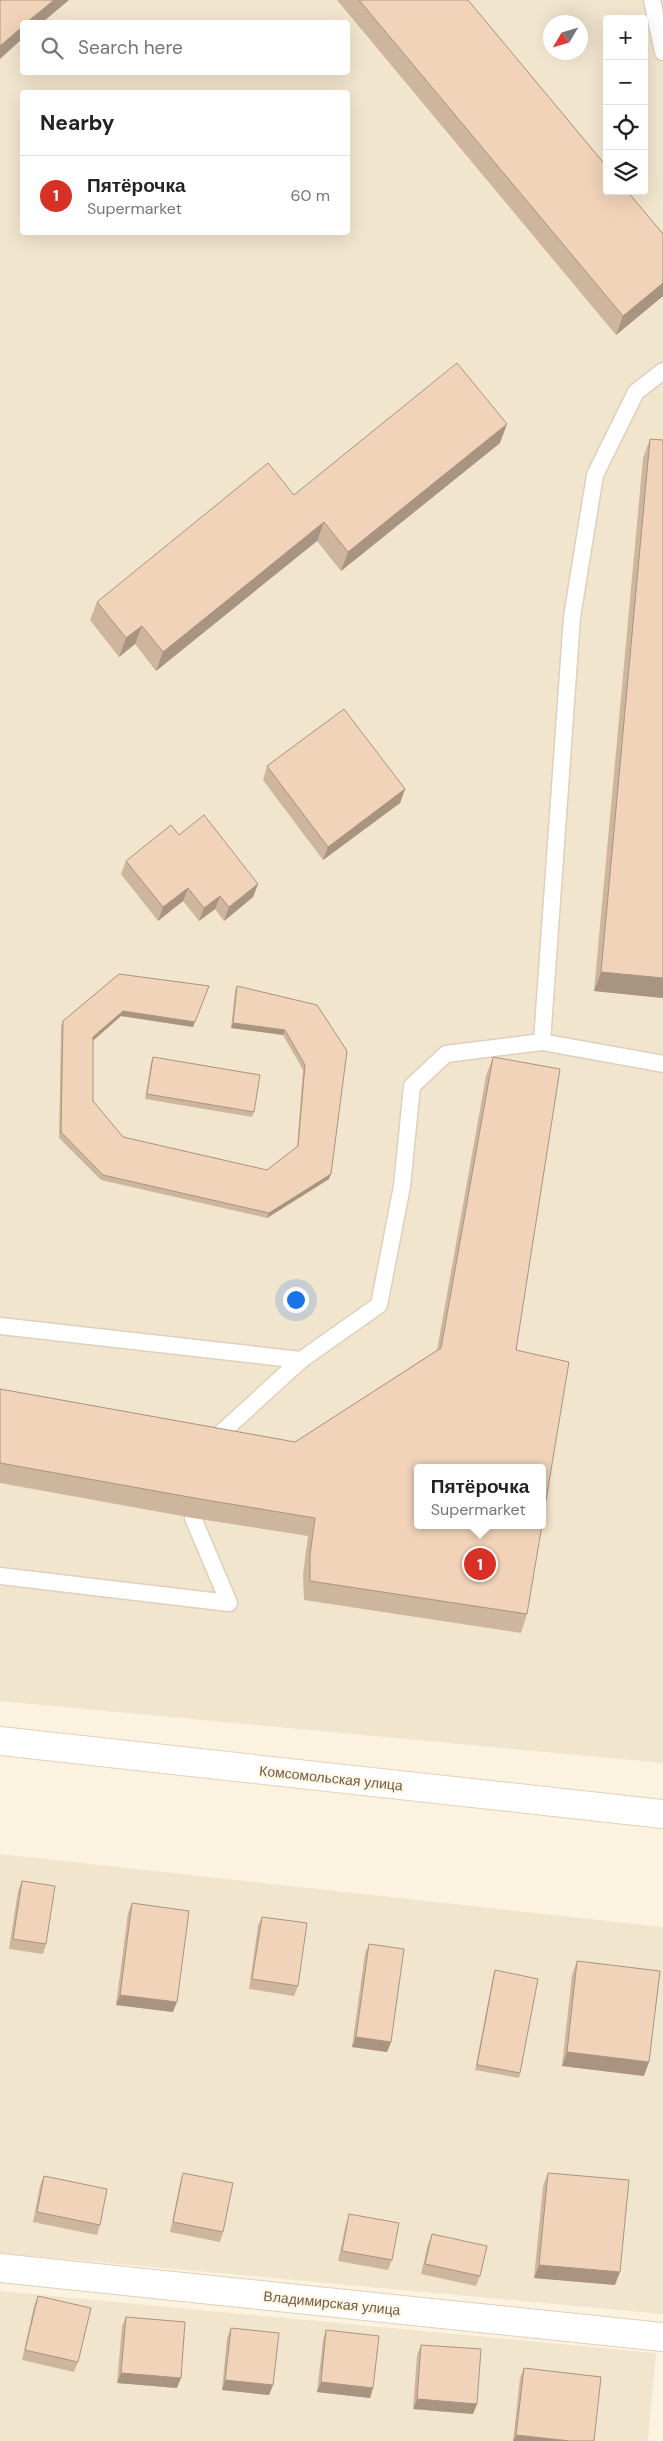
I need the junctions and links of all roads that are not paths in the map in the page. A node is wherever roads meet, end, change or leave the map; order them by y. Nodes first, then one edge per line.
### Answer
1 (652, 0) edge
2 (663, 52) edge
3 (663, 370) edge
4 (542, 1042) junction
5 (663, 1064) edge
6 (0, 1326) edge
7 (301, 1360) junction
8 (206, 1446) edge
9 (193, 1518) edge
10 (0, 1576) edge
11 (0, 1741) edge
12 (663, 1814) edge
13 (0, 2268) edge
14 (663, 2337) edge

1 - 2 lane
3 - 4 lane
4 - 5 lane
4 - 7 lane
6 - 7 lane
7 - 8 lane
9 - 10 lane
11 - 12 main road, Комсомольская улица
13 - 14 main road, Владимирская улица

